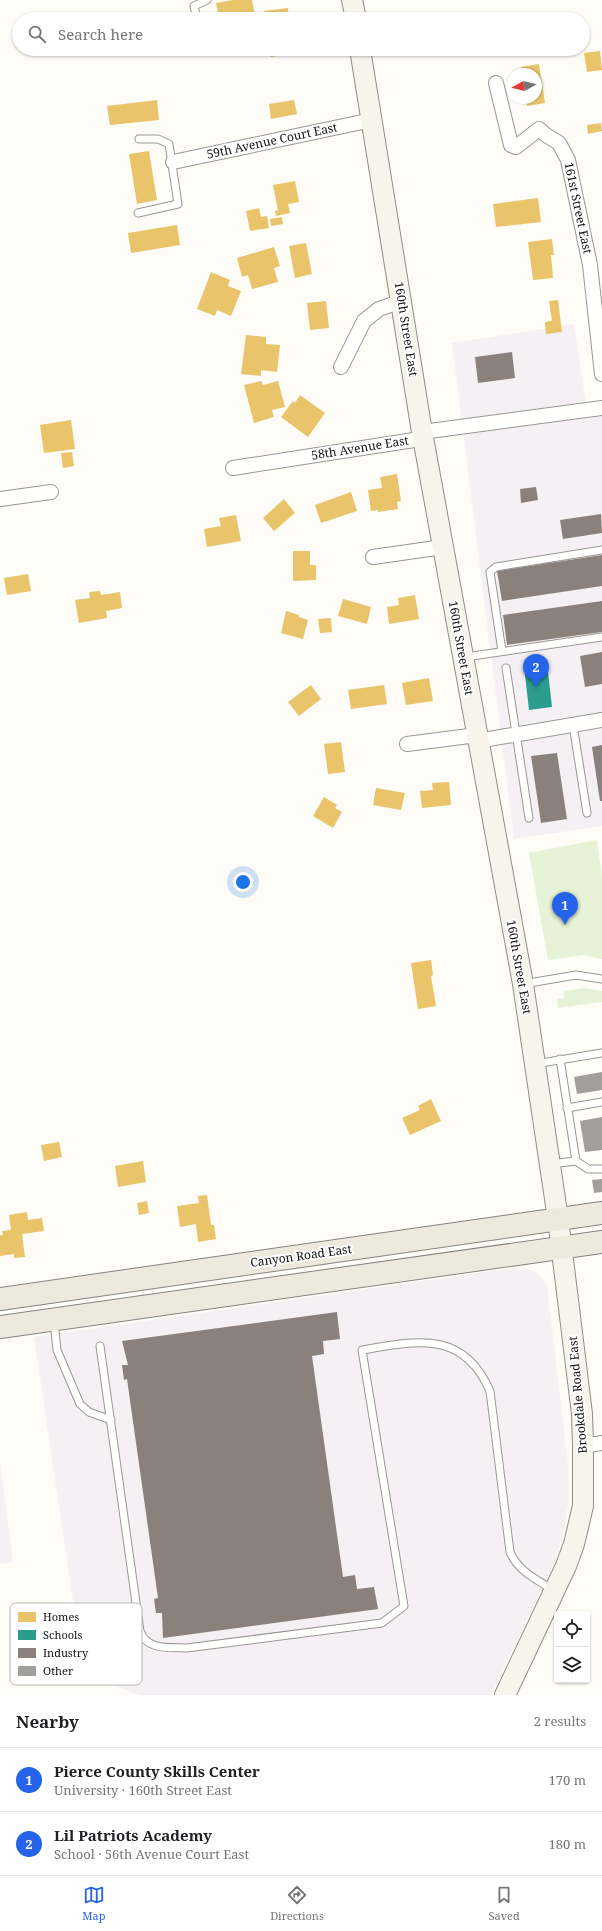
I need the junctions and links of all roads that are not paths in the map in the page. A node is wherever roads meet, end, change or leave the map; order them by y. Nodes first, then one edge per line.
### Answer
1 (207, 0) edge
2 (352, 0) edge
3 (195, 12) edge
4 (355, 12) edge
5 (361, 56) edge
6 (496, 83) dead end
7 (372, 120) junction
8 (139, 139) dead end
9 (173, 162) junction
10 (138, 213) dead end
11 (402, 301) junction
12 (341, 367) dead end
13 (602, 374) edge
14 (602, 408) edge
15 (422, 432) junction
16 (233, 468) dead end
17 (52, 492) dead end
18 (0, 499) edge
19 (443, 547) junction
20 (602, 550) edge
21 (373, 557) dead end
22 (602, 637) edge
23 (502, 651) junction
24 (463, 657) junction
25 (506, 668) dead end
26 (602, 720) edge
27 (573, 725) junction
28 (517, 734) junction
29 (477, 738) junction
30 (407, 744) dead end
31 (587, 813) dead end
32 (529, 818) dead end
33 (602, 980) edge
34 (523, 984) junction
35 (602, 1053) edge
36 (560, 1059) junction
37 (535, 1064) junction
38 (602, 1102) edge
39 (567, 1108) junction
40 (576, 1161) junction
41 (550, 1164) junction
42 (602, 1169) edge
43 (602, 1213) edge
44 (558, 1219) junction
45 (602, 1242) edge
46 (562, 1248) junction
47 (0, 1299) edge
48 (53, 1319) junction
49 (0, 1326) edge
50 (100, 1346) dead end
51 (111, 1420) junction
52 (593, 1445) edge
53 (555, 1591) junction
54 (136, 1603) edge
55 (142, 1635) edge
56 (505, 1695) edge

1 - 3 lane
2 - 4 main road
5 - 7 main road, 160th Street East
6 - 13 street, 161st Street East
7 - 9 street, 59th Avenue Court East
7 - 11 main road, 160th Street East
8 - 9 lane
9 - 10 lane
11 - 12 street
11 - 15 main road, 160th Street East
14 - 15 street, 58th Avenue East
15 - 16 street, 58th Avenue East
15 - 19 main road, 160th Street East
17 - 18 street
19 - 21 street
19 - 24 main road, 160th Street East
20 - 23 lane
22 - 23 lane
23 - 24 lane
24 - 29 main road, 160th Street East
25 - 28 lane
26 - 27 street
27 - 28 street
27 - 31 lane
28 - 29 street
28 - 32 lane
29 - 30 street
29 - 34 main road, 160th Street East
33 - 34 lane
34 - 37 main road, 160th Street East
35 - 36 lane
36 - 37 lane
36 - 39 lane
37 - 41 main road, 160th Street East
38 - 39 lane
39 - 40 lane
40 - 41 lane
40 - 42 lane
41 - 44 main road, 160th Street East
43 - 44 main road, Canyon Road East
44 - 46 main road, 160th Street East
44 - 47 main road, Canyon Road East
45 - 46 main road
46 - 48 main road
46 - 52 main road, Brookdale Road East
48 - 49 main road
48 - 51 lane
50 - 51 lane
51 - 54 lane
52 - 53 main road, Brookdale Road East
53 - 55 lane
53 - 56 main road, Brookdale Road East

